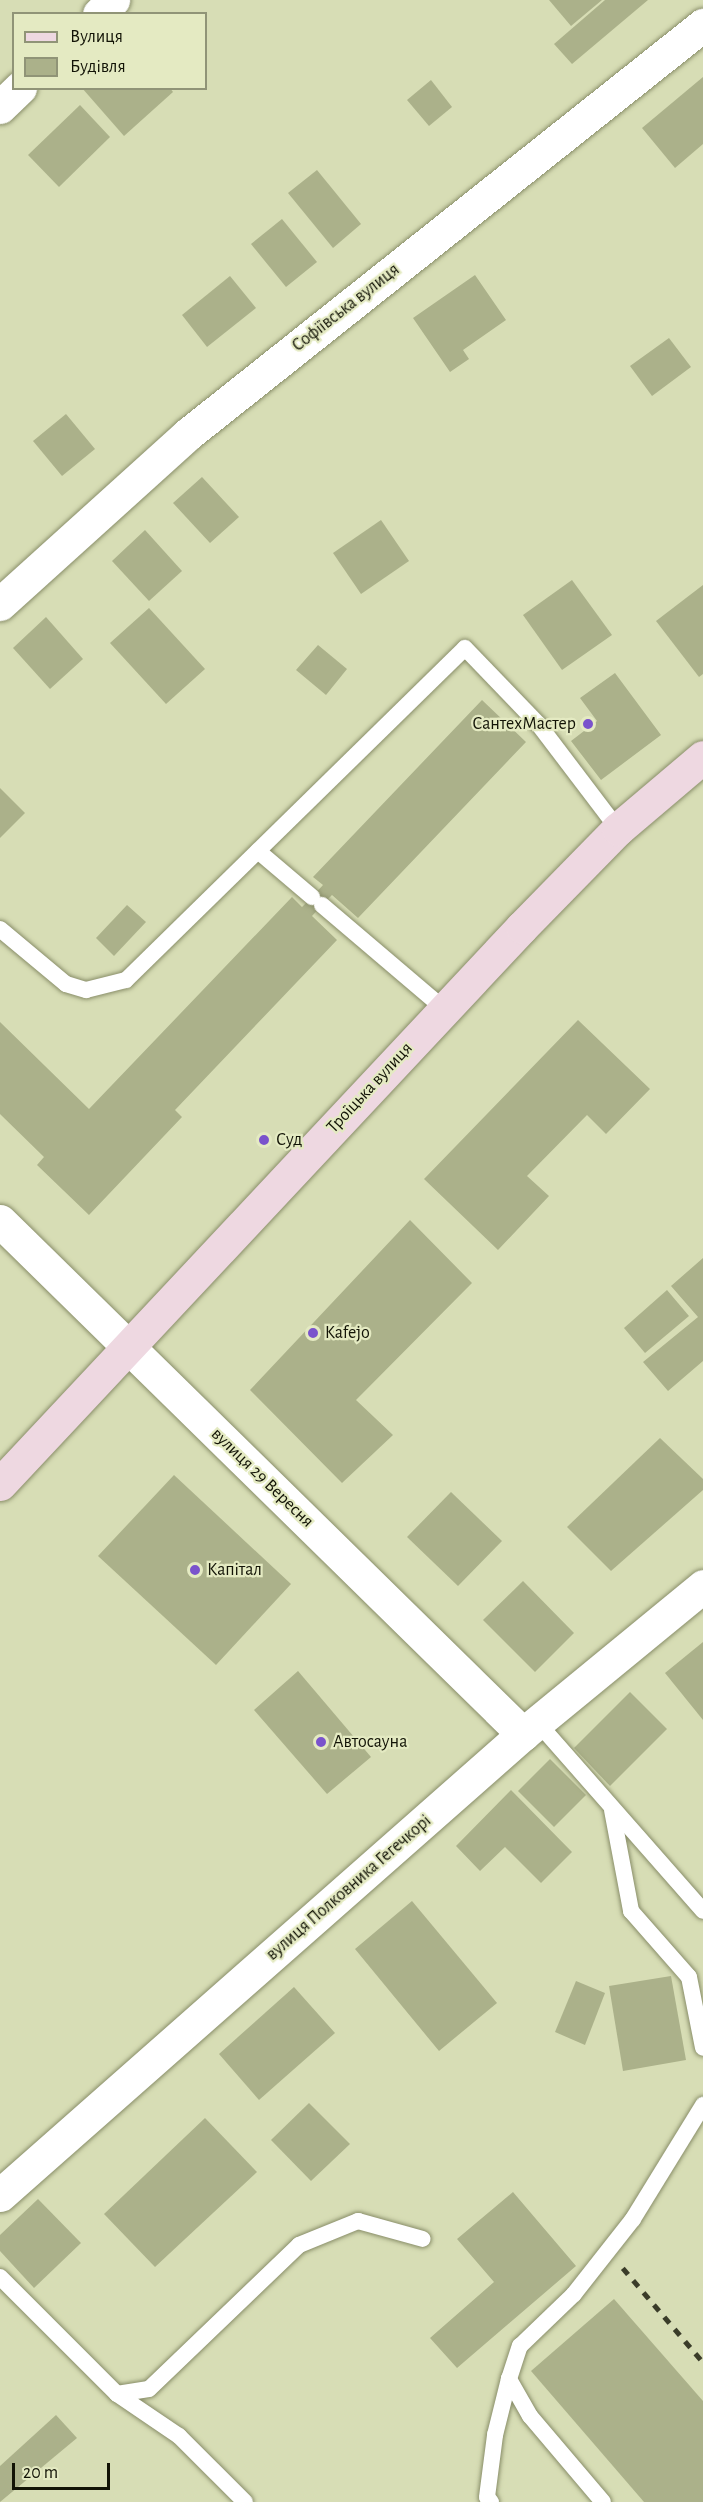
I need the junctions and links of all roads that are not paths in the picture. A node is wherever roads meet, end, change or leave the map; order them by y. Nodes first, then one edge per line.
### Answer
1 (113, 0) edge
2 (101, 12) edge
3 (703, 25) edge
4 (18, 90) edge
5 (0, 107) edge
6 (0, 604) edge
7 (703, 757) edge
8 (618, 829) junction
9 (258, 851) junction
10 (0, 929) edge
11 (444, 1009) junction
12 (0, 1221) edge
13 (127, 1344) junction
14 (0, 1484) edge
15 (703, 1586) edge
16 (530, 1728) junction
17 (612, 1810) junction
18 (703, 1911) edge
19 (703, 2048) edge
20 (703, 2106) edge
21 (0, 2195) edge
22 (423, 2239) dead end
23 (0, 2277) edge
24 (509, 2379) junction
25 (117, 2394) junction
26 (245, 2502) edge
27 (491, 2502) edge
28 (603, 2502) edge

1 - 2 street
3 - 6 street, Софіївська вулиця
4 - 5 street
7 - 8 main road, Троїцька вулиця
8 - 9 lane
8 - 11 main road, Троїцька вулиця
9 - 10 lane
9 - 11 lane
11 - 13 main road, Троїцька вулиця
12 - 13 street, вулиця 29 Вересня
13 - 14 main road, Троїцька вулиця
13 - 16 street, вулиця 29 Вересня
15 - 16 street, вулиця Полковника Гегечкорі
16 - 17 lane
16 - 21 street, вулиця Полковника Гегечкорі
17 - 18 lane
17 - 19 lane
20 - 24 lane
22 - 25 lane
23 - 25 lane
24 - 27 lane
24 - 28 lane
25 - 26 lane

